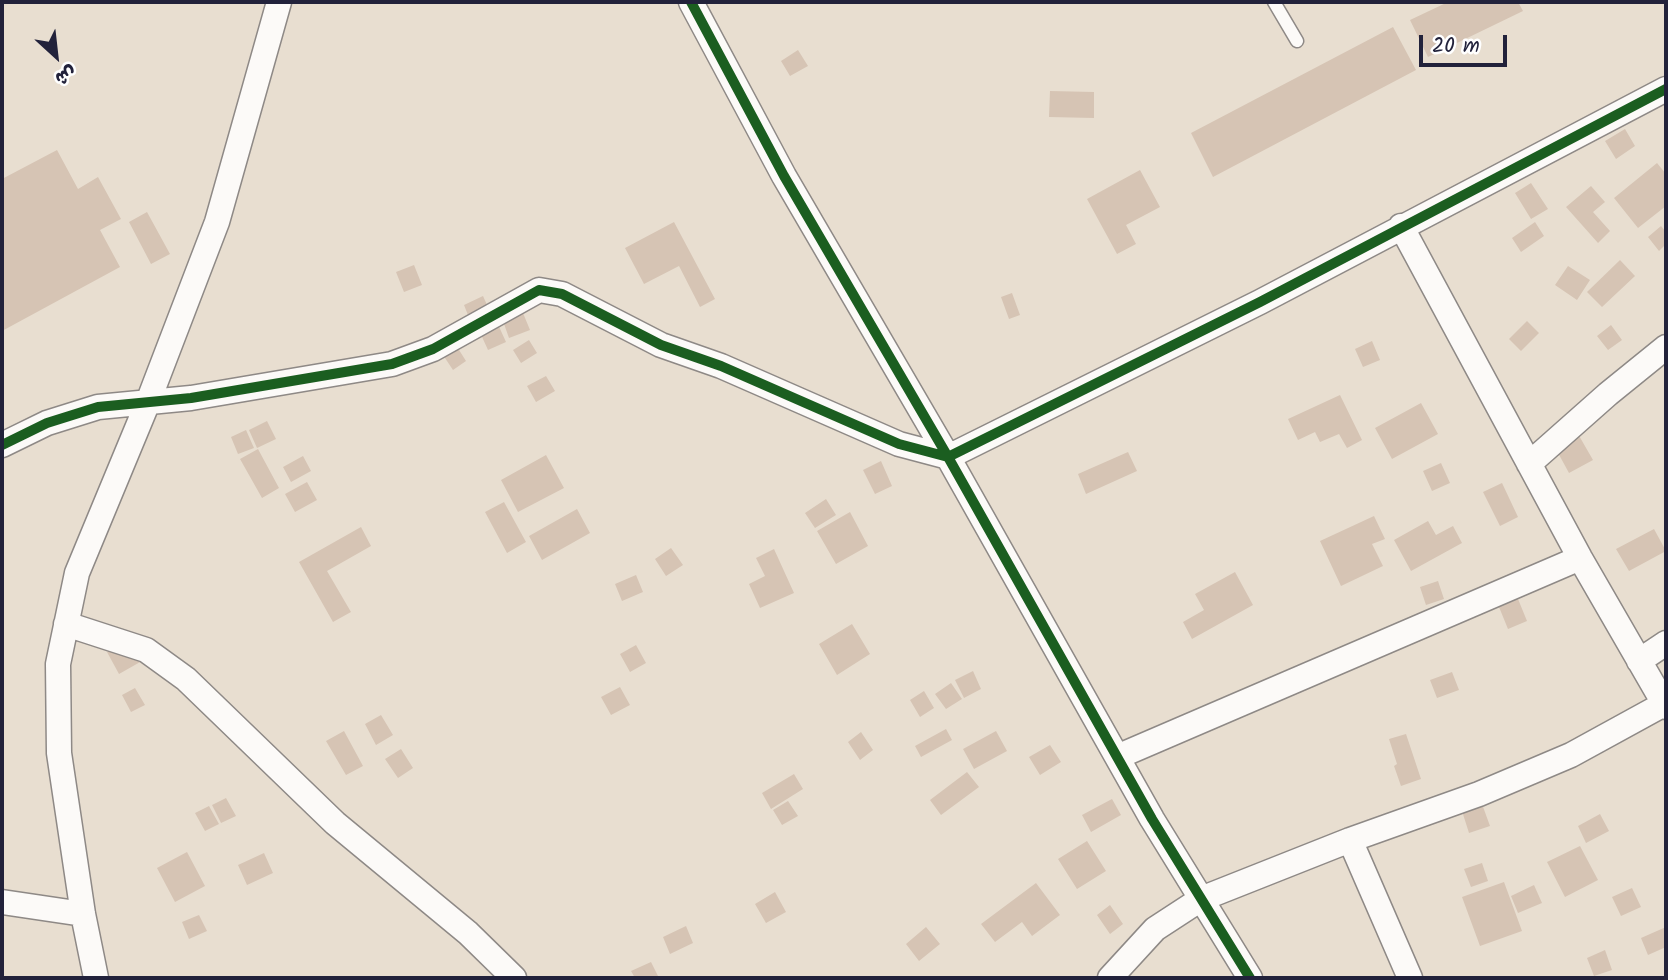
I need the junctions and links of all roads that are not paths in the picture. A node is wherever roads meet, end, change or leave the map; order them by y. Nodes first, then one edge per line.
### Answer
1 (279, 2) edge
2 (691, 2) edge
3 (1274, 2) edge
4 (1297, 41) dead end
5 (1666, 89) edge
6 (1401, 226) junction
7 (1666, 348) edge
8 (148, 402) junction
9 (2, 445) edge
10 (948, 457) junction
11 (1529, 464) junction
12 (1580, 558) junction
13 (66, 624) junction
14 (1666, 643) edge
15 (1639, 661) junction
16 (1665, 706) edge
17 (1117, 757) junction
18 (1350, 840) junction
19 (1201, 898) junction
20 (2, 902) edge
21 (83, 914) junction
22 (96, 978) edge
23 (514, 978) edge
24 (1110, 978) edge
25 (1250, 978) edge
26 (1410, 978) edge

1 - 8 street
2 - 10 street
3 - 4 lane
5 - 6 street
6 - 10 street
6 - 11 street
7 - 11 street
8 - 9 street
8 - 10 street
8 - 13 street
10 - 17 street
11 - 12 street
12 - 15 street
12 - 17 street
13 - 21 street
13 - 23 street
14 - 15 street
15 - 16 street
16 - 18 street
17 - 19 street
18 - 19 street
18 - 26 street
19 - 24 street
19 - 25 street
20 - 21 street
21 - 22 street

